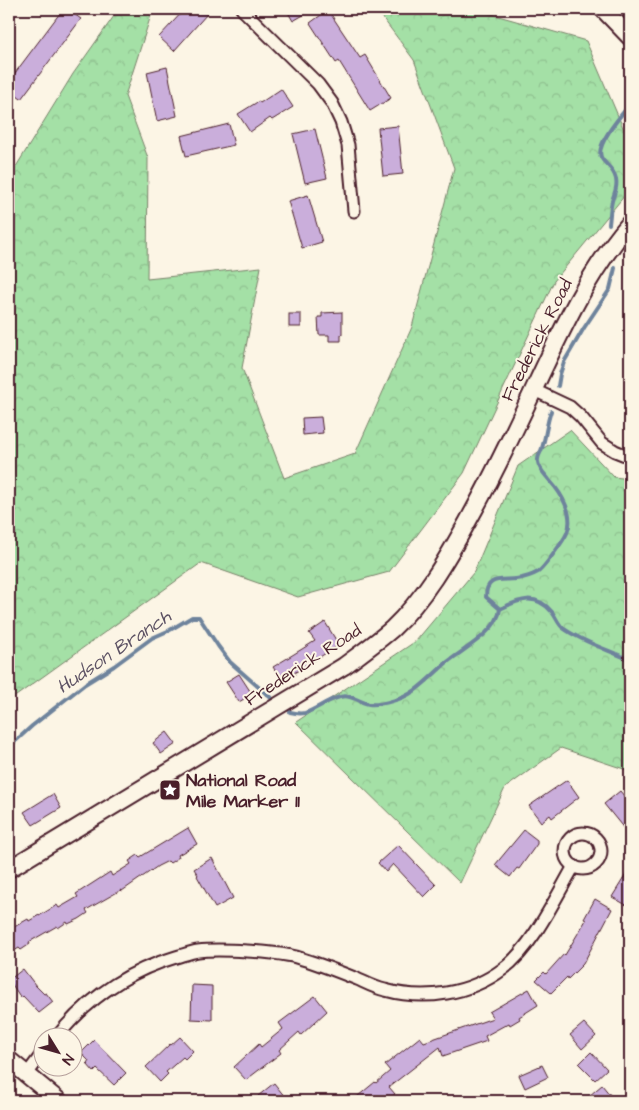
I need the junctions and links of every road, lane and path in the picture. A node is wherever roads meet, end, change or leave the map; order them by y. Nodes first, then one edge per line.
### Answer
1 (242, 9) edge
2 (603, 9) edge
3 (630, 37) edge
4 (354, 211) dead end
5 (630, 223) edge
6 (534, 390) junction
7 (630, 457) edge
8 (574, 866) dead end
9 (9, 869) edge
10 (65, 1028) edge
11 (9, 1060) edge
12 (32, 1067) edge
13 (27, 1074) junction
14 (59, 1101) edge

1 - 4 street
2 - 3 main road
5 - 6 main road, Frederick Road
6 - 7 street
6 - 9 main road, Frederick Road
8 - 10 street
11 - 13 main road
12 - 13 street
13 - 14 main road

